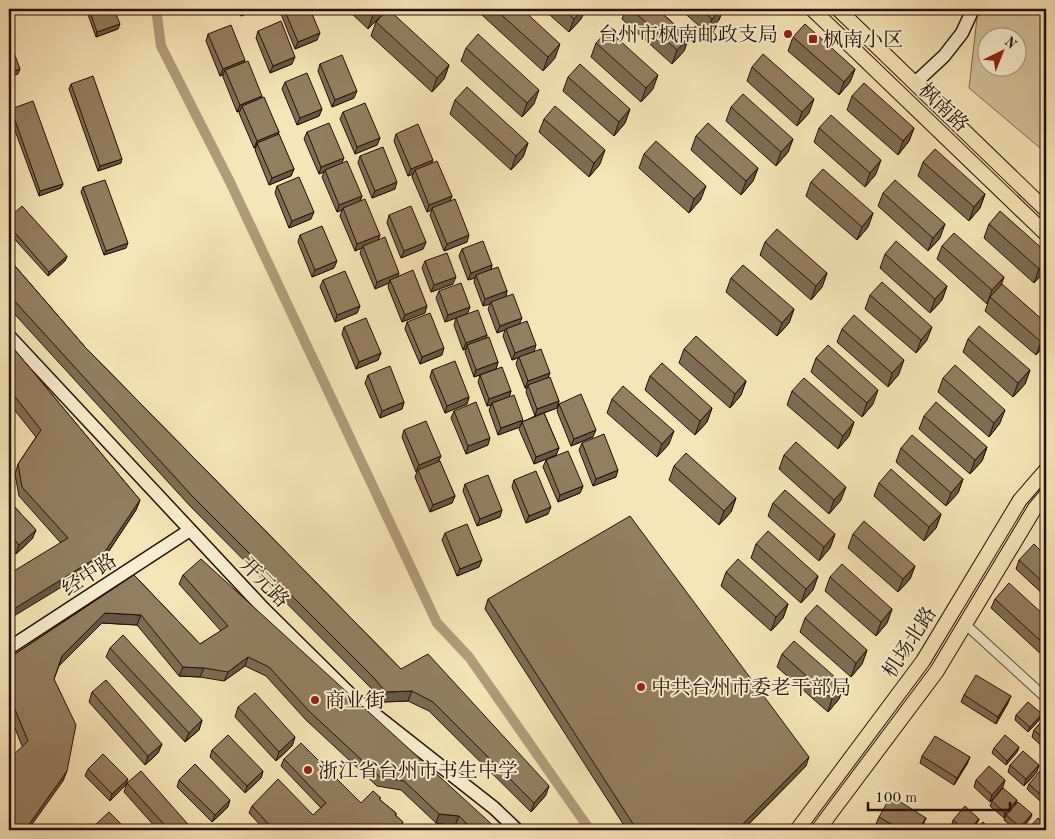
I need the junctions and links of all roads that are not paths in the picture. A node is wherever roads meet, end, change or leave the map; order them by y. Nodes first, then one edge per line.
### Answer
1 (812, 9) edge
2 (838, 9) edge
3 (973, 9) edge
4 (915, 83) junction
5 (1046, 210) edge
6 (1043, 231) edge
7 (1046, 241) edge
8 (9, 336) edge
9 (1046, 470) edge
10 (1046, 495) edge
11 (190, 530) junction
12 (965, 624) junction
13 (9, 648) edge
14 (1046, 698) edge
15 (517, 830) edge
16 (796, 830) edge
17 (818, 830) edge

1 - 6 main road, 枫南路
2 - 4 main road, 枫南路
3 - 4 main road
4 - 5 main road, 枫南路
6 - 7 main road, 枫南路
8 - 11 main road, 开元路
9 - 16 main road, 机场北路
10 - 12 main road, 机场北路
11 - 13 main road, 经中路
11 - 15 main road, 开元路
12 - 14 street
12 - 17 main road, 机场北路

